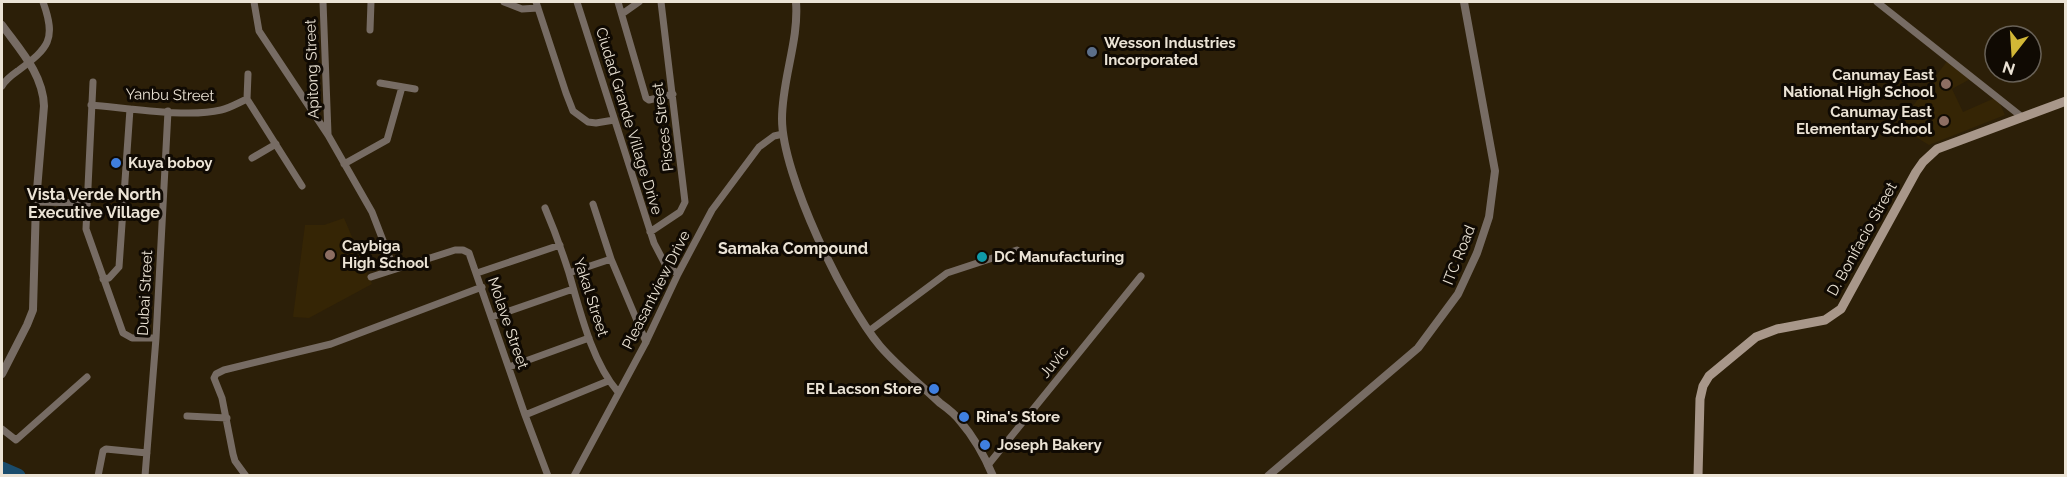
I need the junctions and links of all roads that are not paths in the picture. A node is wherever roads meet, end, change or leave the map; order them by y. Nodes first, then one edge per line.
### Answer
1 (43, 2) edge
2 (254, 2) edge
3 (323, 2) edge
4 (371, 2) edge
5 (504, 2) edge
6 (578, 2) edge
7 (618, 2) edge
8 (639, 2) edge
9 (661, 2) edge
10 (796, 2) edge
11 (1464, 2) edge
12 (1877, 2) edge
13 (537, 5) edge
14 (622, 14) junction
15 (2, 25) edge
16 (370, 30) dead end
17 (28, 62) junction
18 (248, 74) dead end
19 (93, 82) dead end
20 (380, 83) dead end
21 (2, 86) edge
22 (402, 87) junction
23 (415, 89) dead end
24 (673, 94) junction
25 (247, 99) junction
26 (2066, 101) edge
27 (92, 105) junction
28 (130, 109) junction
29 (168, 111) junction
30 (2022, 117) junction
31 (614, 120) junction
32 (783, 134) junction
33 (328, 135) junction
34 (276, 144) junction
35 (252, 158) dead end
36 (344, 164) junction
37 (302, 186) dead end
38 (36, 202) junction
39 (86, 203) junction
40 (593, 204) dead end
41 (545, 208) dead end
42 (650, 232) junction
43 (560, 245) junction
44 (1017, 250) dead end
45 (611, 259) junction
46 (394, 269) junction
47 (477, 273) junction
48 (569, 273) junction
49 (678, 274) junction
50 (1141, 276) dead end
51 (371, 277) dead end
52 (103, 279) junction
53 (482, 287) junction
54 (573, 289) junction
55 (492, 317) junction
56 (869, 331) junction
57 (156, 338) junction
58 (589, 338) junction
59 (646, 342) junction
60 (509, 367) junction
61 (2, 374) edge
62 (87, 377) dead end
63 (608, 381) junction
64 (618, 392) junction
65 (187, 416) dead end
66 (525, 416) junction
67 (227, 418) junction
68 (2, 429) edge
69 (147, 453) junction
70 (988, 465) junction
71 (98, 476) edge
72 (146, 476) edge
73 (246, 476) edge
74 (548, 476) edge
75 (574, 476) edge
76 (993, 476) edge
77 (1268, 476) edge
78 (1698, 476) edge

1 - 17 street
2 - 33 street
3 - 33 street, Apitong Street
4 - 16 street
5 - 13 street
6 - 31 street, Ciudad Grande Village Drive
7 - 14 street
8 - 14 street
9 - 24 street, Pisces Street
10 - 32 street
11 - 77 street, ITC Road
12 - 30 street
13 - 31 street
14 - 24 street
15 - 17 street
17 - 21 street
17 - 38 street
18 - 25 street
19 - 27 street
20 - 22 street
22 - 23 street
22 - 36 street
24 - 42 street, Pisces Street
25 - 29 street, Yanbu Street
25 - 34 street
26 - 30 main road, D. Bonifacio Street
27 - 28 street, Yanbu Street
27 - 39 street
28 - 29 street, Yanbu Street
28 - 52 street
29 - 57 street, Dubai Street
30 - 78 main road, D. Bonifacio Street
31 - 42 street, Ciudad Grande Village Drive
32 - 49 street, Pleasantview Drive
32 - 56 street
33 - 36 street
34 - 35 street
34 - 37 street
36 - 46 street
38 - 39 street
38 - 61 street
39 - 52 street
40 - 45 street
41 - 43 street, Yakal Street
42 - 49 street, Ciudad Grande Village Drive
43 - 47 street
43 - 48 street, Yakal Street
44 - 56 street
45 - 48 street
45 - 59 street
46 - 47 street, Molave Street
46 - 51 street, Molave Street
47 - 53 street, Molave Street
48 - 54 street, Yakal Street
49 - 59 street, Pleasantview Drive
50 - 70 street, Juvic
52 - 57 street
53 - 55 street, Molave Street
53 - 67 street
54 - 55 street
54 - 58 street, Yakal Street
55 - 60 street, Molave Street
56 - 70 street
57 - 69 street, Dubai Street
58 - 60 street
58 - 63 street, Yakal Street
59 - 64 street, Pleasantview Drive
60 - 66 street, Molave Street
62 - 68 street
63 - 64 street, Yakal Street
63 - 66 street
64 - 75 street, Pleasantview Drive
65 - 67 street
66 - 74 street, Molave Street
67 - 73 street
69 - 71 street
69 - 72 street, Dubai Street
70 - 76 street

